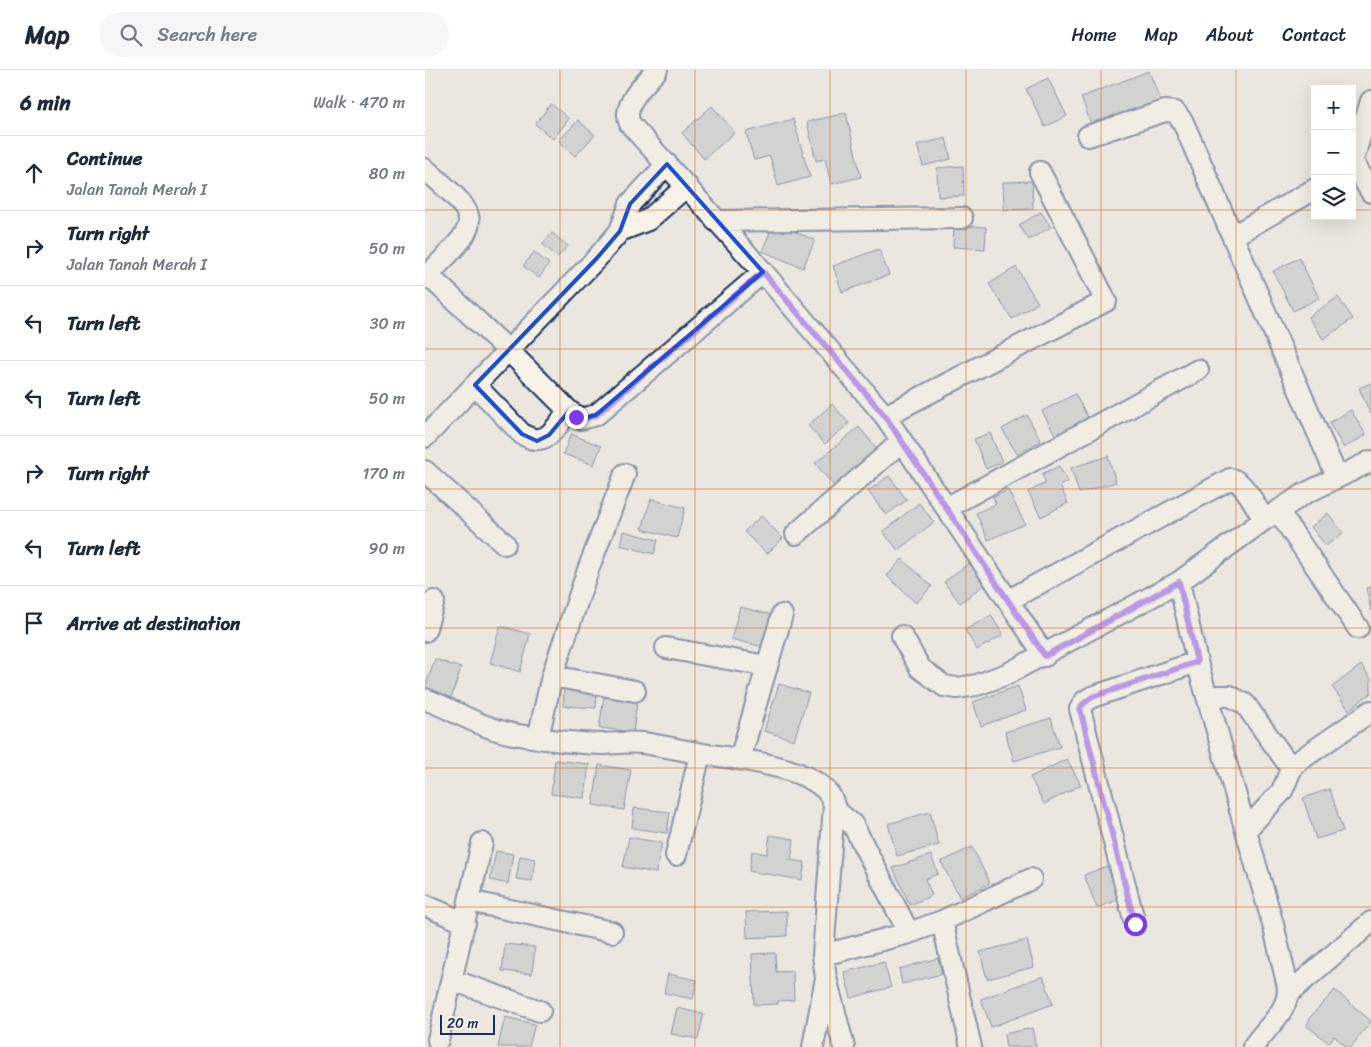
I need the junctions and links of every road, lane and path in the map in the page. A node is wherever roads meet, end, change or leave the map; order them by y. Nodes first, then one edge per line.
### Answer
1 (657, 70) edge
2 (1371, 100) edge
3 (1088, 136) dead end
4 (1356, 152) edge
5 (667, 164) junction
6 (1356, 168) edge
7 (425, 169) edge
8 (1040, 172) dead end
9 (687, 186) junction
10 (1311, 191) edge
11 (1371, 192) edge
12 (962, 218) dead end
13 (716, 221) junction
14 (620, 232) junction
15 (1233, 236) junction
16 (763, 272) junction
17 (427, 277) edge
18 (508, 350) junction
19 (1198, 370) dead end
20 (475, 385) junction
21 (569, 411) junction
22 (885, 416) junction
23 (425, 437) edge
24 (903, 441) junction
25 (1371, 461) edge
26 (425, 471) edge
27 (625, 474) dead end
28 (1337, 477) junction
29 (948, 507) junction
30 (1271, 516) junction
31 (796, 534) dead end
32 (505, 544) dead end
33 (1179, 582) junction
34 (1009, 600) junction
35 (434, 601) dead end
36 (783, 615) dead end
37 (1358, 628) dead end
38 (425, 631) edge
39 (901, 636) dead end
40 (666, 648) dead end
41 (1045, 656) junction
42 (1197, 662) junction
43 (767, 666) junction
44 (552, 676) junction
45 (635, 691) dead end
46 (1208, 696) junction
47 (425, 699) edge
48 (1371, 710) edge
49 (538, 738) junction
50 (700, 754) junction
51 (740, 759) junction
52 (1291, 768) junction
53 (834, 809) junction
54 (1246, 830) junction
55 (482, 843) dead end
56 (676, 855) dead end
57 (1031, 878) dead end
58 (469, 901) junction
59 (425, 905) edge
60 (942, 921) junction
61 (1371, 922) edge
62 (465, 923) junction
63 (1135, 924) dead end
64 (611, 932) dead end
65 (909, 933) junction
66 (823, 955) junction
67 (826, 978) junction
68 (452, 980) junction
69 (1288, 994) junction
70 (540, 1011) dead end
71 (438, 1041) edge
72 (813, 1047) edge
73 (844, 1047) edge
74 (971, 1047) edge
75 (1253, 1047) edge

1 - 5 street
2 - 4 street
3 - 15 street
5 - 9 street
5 - 14 street
6 - 11 street
7 - 17 street
8 - 22 street
9 - 13 street
9 - 14 street
10 - 15 street
12 - 13 street
13 - 16 street
14 - 18 street
15 - 28 street
16 - 21 street
16 - 22 street
17 - 18 street
18 - 20 street
18 - 21 street
19 - 29 street
20 - 21 street
20 - 23 street
22 - 24 street
24 - 29 street
24 - 31 street
25 - 28 street
26 - 32 street
27 - 44 street
28 - 30 street
29 - 34 street
30 - 33 street
30 - 34 street
30 - 37 street
33 - 41 street
33 - 42 street
34 - 41 street
35 - 38 street
36 - 43 street
39 - 41 street
40 - 43 street
42 - 46 street
42 - 63 street
43 - 51 street
44 - 45 street
44 - 49 street
46 - 52 street
46 - 54 street
47 - 49 street
48 - 52 street
49 - 50 street
50 - 51 street
50 - 56 street
51 - 53 street
52 - 54 street
53 - 65 street
53 - 66 street
54 - 69 street
55 - 58 street
57 - 60 street
58 - 62 street
58 - 64 street
59 - 62 street
60 - 65 street
60 - 74 street
61 - 69 street
62 - 68 street
65 - 66 street
66 - 67 street
67 - 72 street
67 - 73 street
68 - 70 street
68 - 71 street
69 - 75 street

